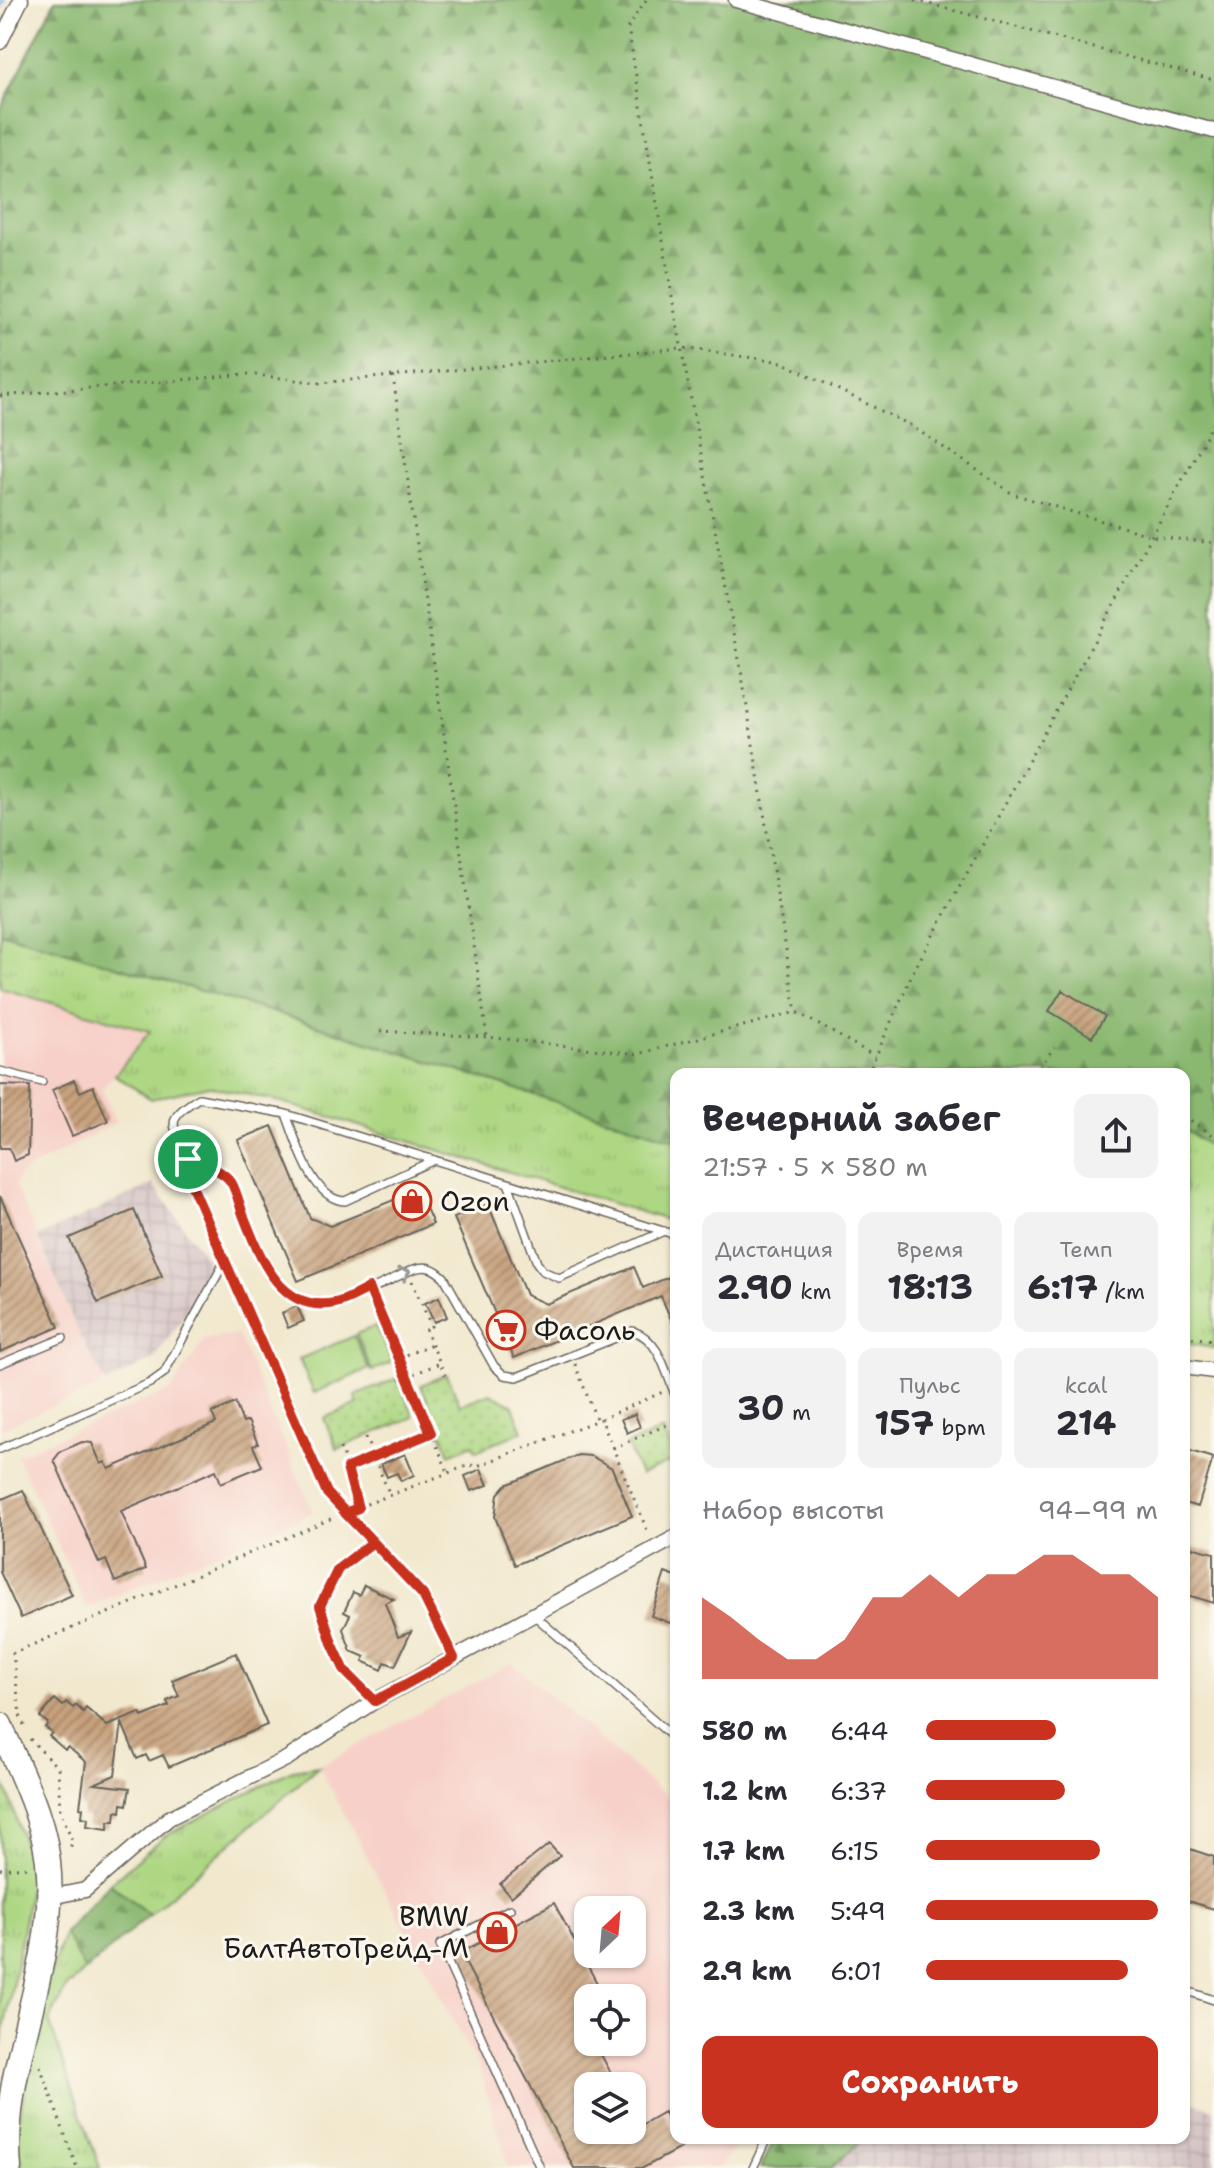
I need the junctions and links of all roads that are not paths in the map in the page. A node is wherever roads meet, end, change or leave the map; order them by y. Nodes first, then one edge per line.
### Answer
1 (21, 0) edge
2 (736, 0) edge
3 (0, 42) edge
4 (1214, 131) edge
5 (0, 1071) edge
6 (42, 1082) dead end
7 (286, 1114) junction
8 (188, 1159) junction
9 (434, 1160) junction
10 (508, 1183) junction
11 (664, 1231) junction
12 (670, 1233) edge
13 (225, 1261) junction
14 (63, 1338) dead end
15 (0, 1364) edge
16 (1190, 1368) edge
17 (1214, 1371) edge
18 (670, 1383) edge
19 (0, 1449) edge
20 (670, 1540) edge
21 (373, 1542) junction
22 (535, 1616) junction
23 (454, 1658) junction
24 (375, 1701) junction
25 (0, 1725) edge
26 (670, 1735) edge
27 (50, 1897) junction
28 (510, 1909) dead end
29 (1190, 1992) edge
30 (1214, 2000) edge
31 (764, 2144) edge
32 (9, 2168) edge
33 (540, 2168) edge
34 (753, 2168) edge

1 - 3 street
2 - 4 street
5 - 6 lane
7 - 8 lane
7 - 9 lane
7 - 9 lane
8 - 13 lane
8 -> 18 lane
9 - 10 lane
10 - 11 lane
10 - 11 lane
11 - 12 lane
13 - 19 lane
13 - 21 lane
14 - 15 lane
16 - 17 street
20 - 22 street
21 - 23 lane
21 - 24 lane
22 - 23 street
22 - 26 lane
23 - 24 street
24 - 27 street
25 - 27 main road
27 - 32 main road
28 - 33 lane
29 - 30 lane
31 - 34 lane

